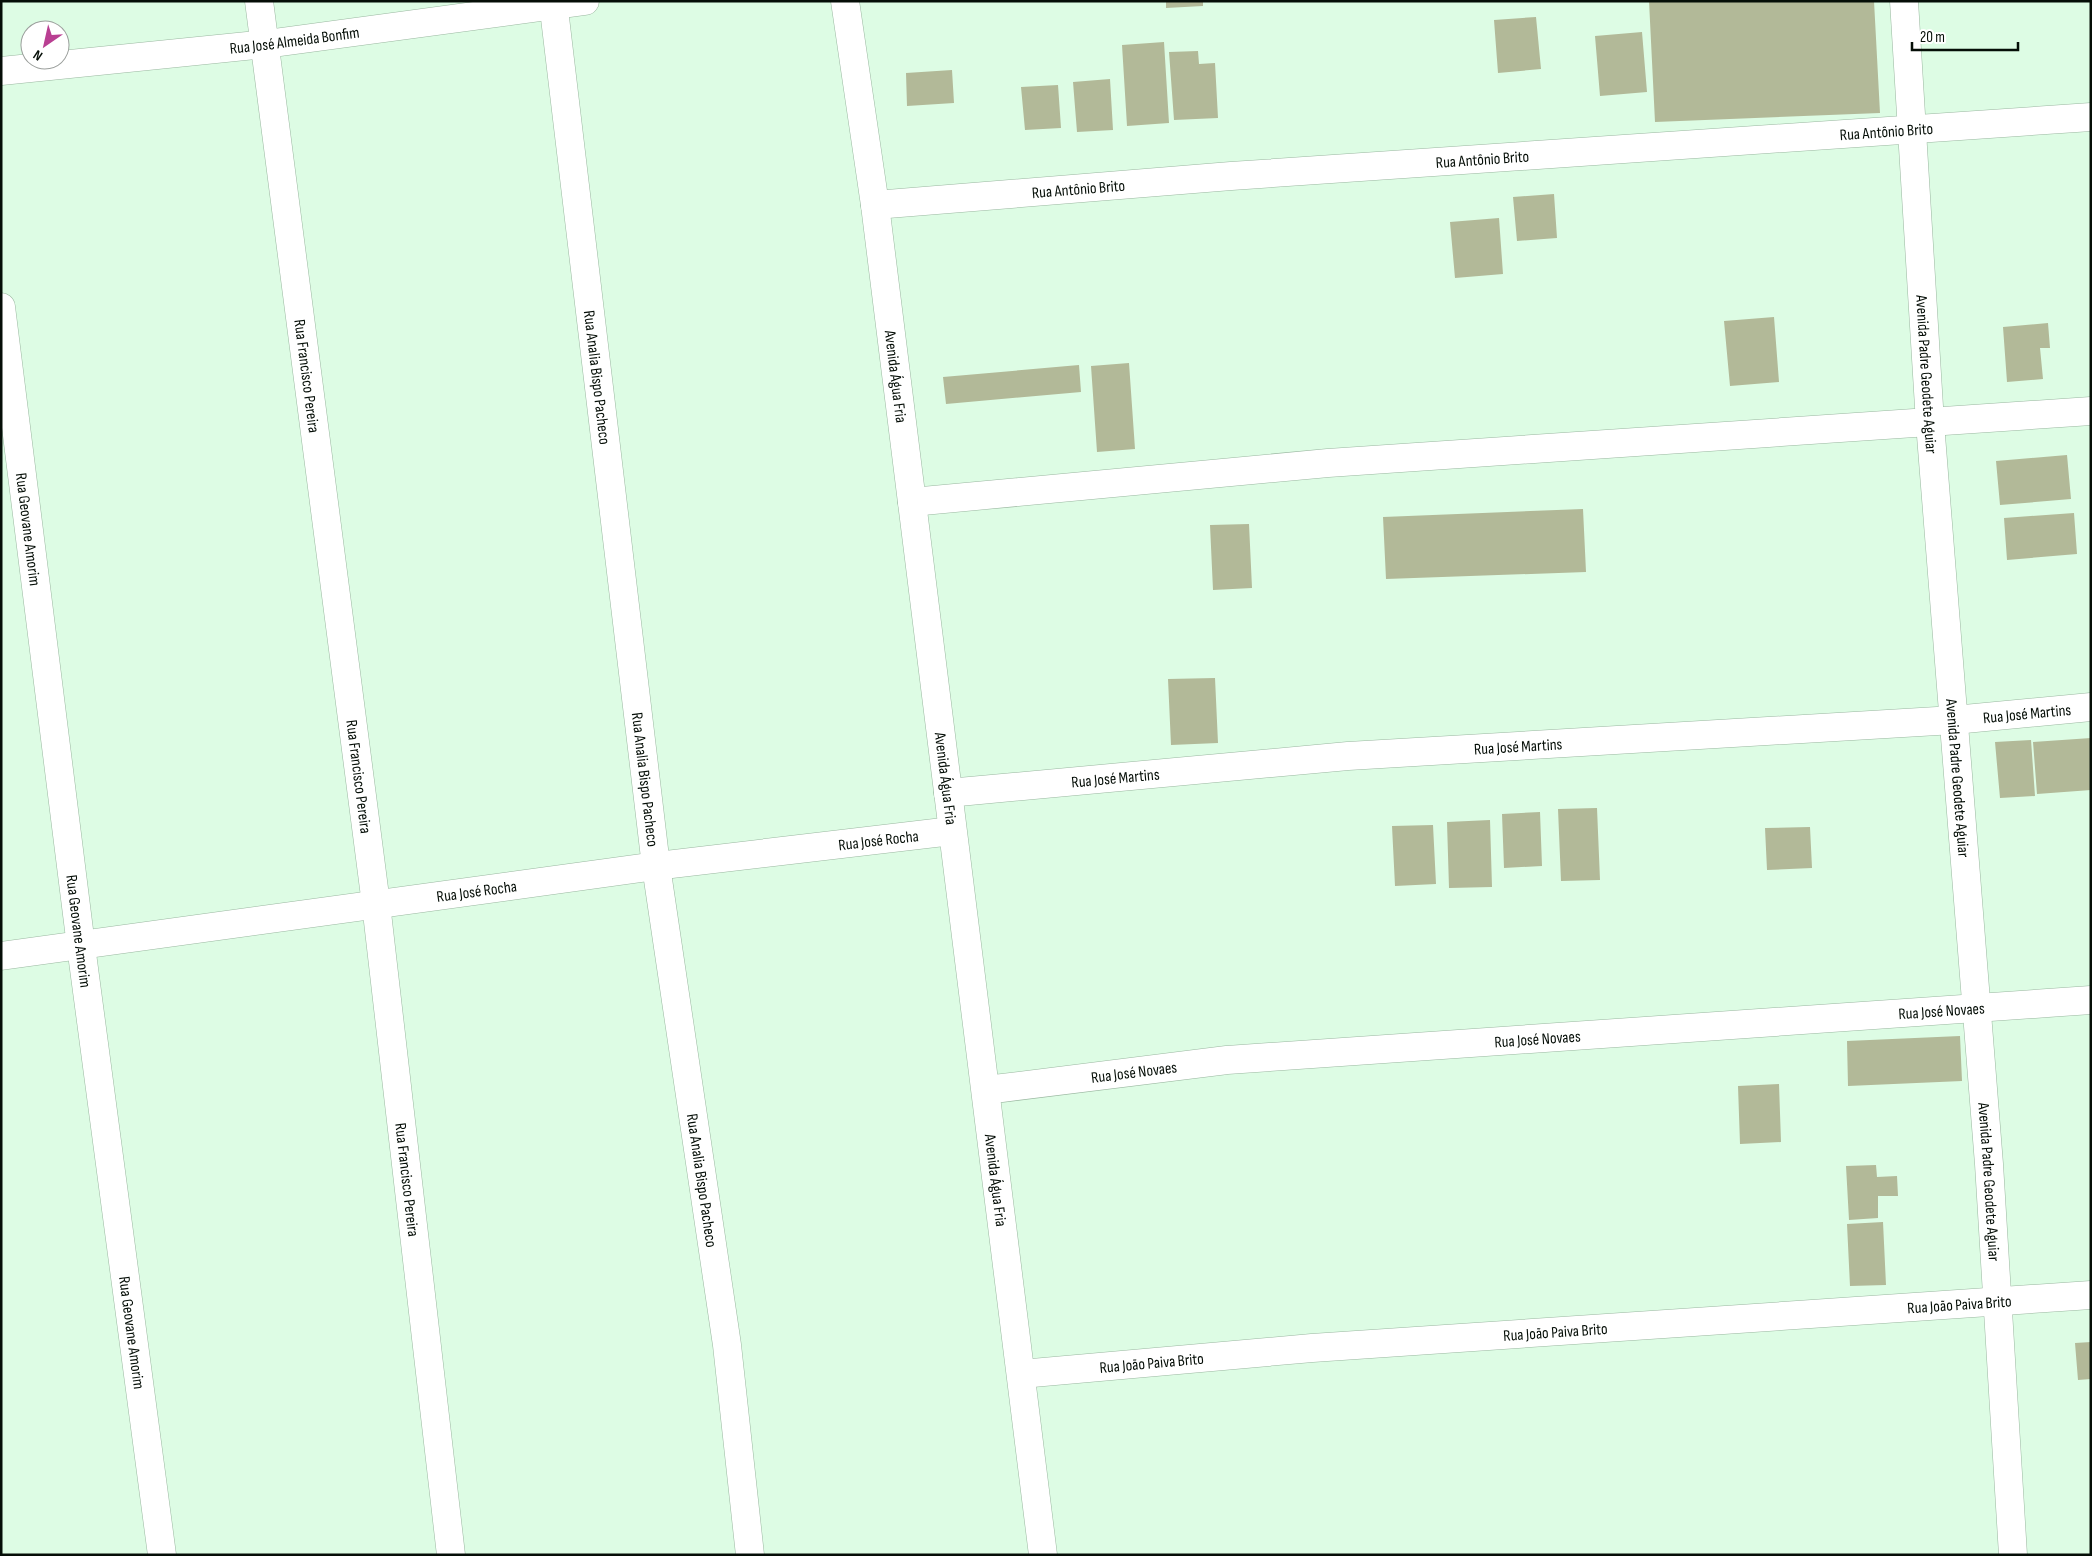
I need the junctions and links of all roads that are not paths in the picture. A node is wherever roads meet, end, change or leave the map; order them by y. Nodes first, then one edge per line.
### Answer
1 (259, 1) edge
2 (585, 1) edge
3 (845, 1) edge
4 (1904, 1) edge
5 (553, 3) edge
6 (266, 44) junction
7 (1, 71) edge
8 (2091, 117) edge
9 (1911, 129) junction
10 (875, 205) junction
11 (1, 307) edge
12 (2091, 411) edge
13 (1930, 424) junction
14 (912, 502) junction
15 (2091, 707) edge
16 (1954, 720) junction
17 (948, 793) junction
18 (952, 832) junction
19 (656, 866) junction
20 (376, 904) junction
21 (81, 946) junction
22 (1, 956) edge
23 (2091, 1000) edge
24 (1976, 1009) junction
25 (986, 1090) junction
26 (2091, 1295) edge
27 (1997, 1303) junction
28 (1021, 1374) junction
29 (162, 1555) edge
30 (452, 1555) edge
31 (750, 1555) edge
32 (1043, 1555) edge
33 (2013, 1555) edge

1 - 6 street, Rua Francisco Pereira
2 - 5 street, Rua José Almeida Bonfim
3 - 10 street, Avenida Água Fria
4 - 9 street, Avenida Padre Geodete Aguiar
5 - 6 street, Rua José Almeida Bonfim
5 - 19 street, Rua Analia Bispo Pacheco
6 - 7 street, Rua José Almeida Bonfim
6 - 20 street, Rua Francisco Pereira
8 - 9 street, Rua Antônio Brito
9 - 10 street, Rua Antônio Brito
9 - 13 street, Avenida Padre Geodete Aguiar
10 - 14 street, Avenida Água Fria
11 - 21 street, Rua Geovane Amorim
12 - 13 street
13 - 14 street
13 - 16 street, Avenida Padre Geodete Aguiar
14 - 17 street, Avenida Água Fria
15 - 16 street, Rua José Martins
16 - 17 street, Rua José Martins
16 - 24 street, Avenida Padre Geodete Aguiar
17 - 18 street, Avenida Água Fria
18 - 19 street, Rua José Rocha
18 - 25 street, Avenida Água Fria
19 - 20 street, Rua José Rocha
19 - 31 street, Rua Analia Bispo Pacheco
20 - 21 street, Rua José Rocha
20 - 30 street, Rua Francisco Pereira
21 - 22 street, Rua José Rocha
21 - 29 street, Rua Geovane Amorim
23 - 24 street, Rua José Novaes
24 - 25 street, Rua José Novaes
24 - 27 street, Avenida Padre Geodete Aguiar
25 - 28 street, Avenida Água Fria
26 - 27 street, Rua João Paiva Brito
27 - 28 street, Rua João Paiva Brito
27 - 33 street, Avenida Padre Geodete Aguiar
28 - 32 street, Avenida Água Fria

